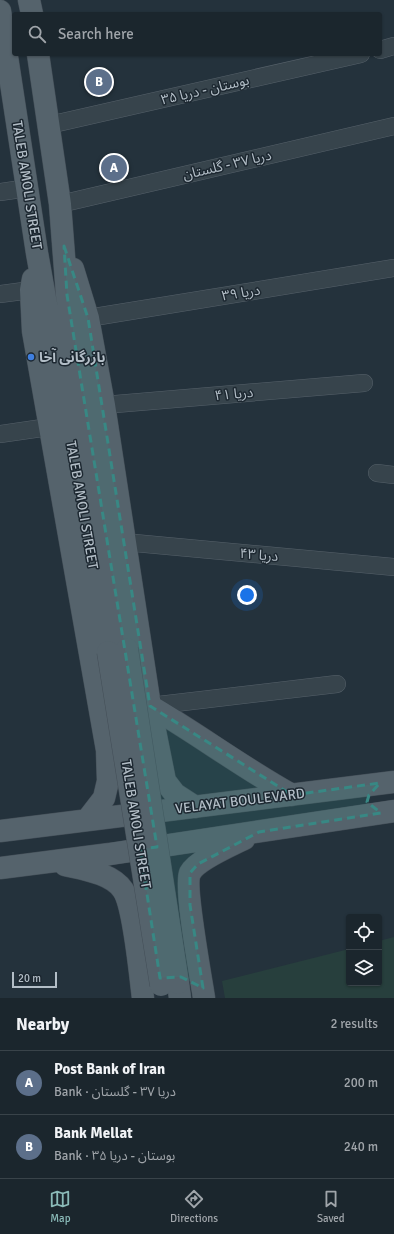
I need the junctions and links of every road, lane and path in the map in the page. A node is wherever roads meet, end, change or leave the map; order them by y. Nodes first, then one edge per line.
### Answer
1 (29, 0) edge
2 (0, 12) edge
3 (32, 12) edge
4 (394, 46) edge
5 (3, 47) edge
6 (382, 49) edge
7 (38, 56) edge
8 (351, 56) edge
9 (49, 125) junction
10 (394, 126) edge
11 (28, 188) junction
12 (0, 192) edge
13 (60, 204) junction
14 (64, 246) junction
15 (37, 253) junction
16 (394, 268) edge
17 (31, 290) junction
18 (0, 294) edge
19 (88, 318) junction
20 (364, 383) dead end
21 (104, 405) junction
22 (49, 428) junction
23 (0, 434) edge
24 (377, 473) dead end
25 (394, 475) edge
26 (124, 542) junction
27 (394, 567) edge
28 (117, 651) junction
29 (144, 670) junction
30 (95, 680) junction
31 (337, 684) dead end
32 (150, 706) junction
33 (387, 783) edge
34 (320, 792) junction
35 (292, 794) junction
36 (195, 807) junction
37 (388, 812) edge
38 (87, 820) junction
39 (323, 822) junction
40 (0, 831) edge
41 (259, 832) junction
42 (50, 862) junction
43 (0, 868) edge
44 (161, 992) edge
45 (204, 993) edge

1 - 3 main road
2 - 5 main road, TALEB AMOLI STREET
4 - 6 street
5 - 11 main road, TALEB AMOLI STREET
7 - 9 main road, TALEB AMOLI STREET
8 - 9 street, بوستان - دریا ۳۵
9 - 13 main road, TALEB AMOLI STREET
10 - 13 street, دریا ۳۷ - گلستان
11 - 12 street
11 - 15 main road, TALEB AMOLI STREET
13 - 14 main road, TALEB AMOLI STREET
14 - 19 main road
14 - 28 main road, TALEB AMOLI STREET
15 - 17 main road
15 - 28 main road, TALEB AMOLI STREET
16 - 19 street, دریا ۳۹
17 - 18 street
17 - 22 main road
19 - 21 main road
20 - 21 street, دریا ۴۱
21 - 26 main road
22 - 23 street
22 - 30 main road
24 - 25 street
26 - 27 street, دریا ۴۳
26 - 29 main road
28 - 44 main road, TALEB AMOLI STREET, bridge
29 - 30 main road
29 - 32 main road
30 - 38 main road
31 - 32 street
32 - 35 main road
32 - 36 main road
33 - 34 main road, VELAYAT BOULEVARD
33 - 37 main road
34 - 35 main road, VELAYAT BOULEVARD
34 - 39 main road
35 - 36 main road, VELAYAT BOULEVARD
36 - 38 main road, VELAYAT BOULEVARD
37 - 39 main road
38 - 40 main road, VELAYAT BOULEVARD
39 - 41 main road
41 - 42 main road
41 - 45 main road
42 - 43 main road
42 - 44 main road
44 - 45 main road

